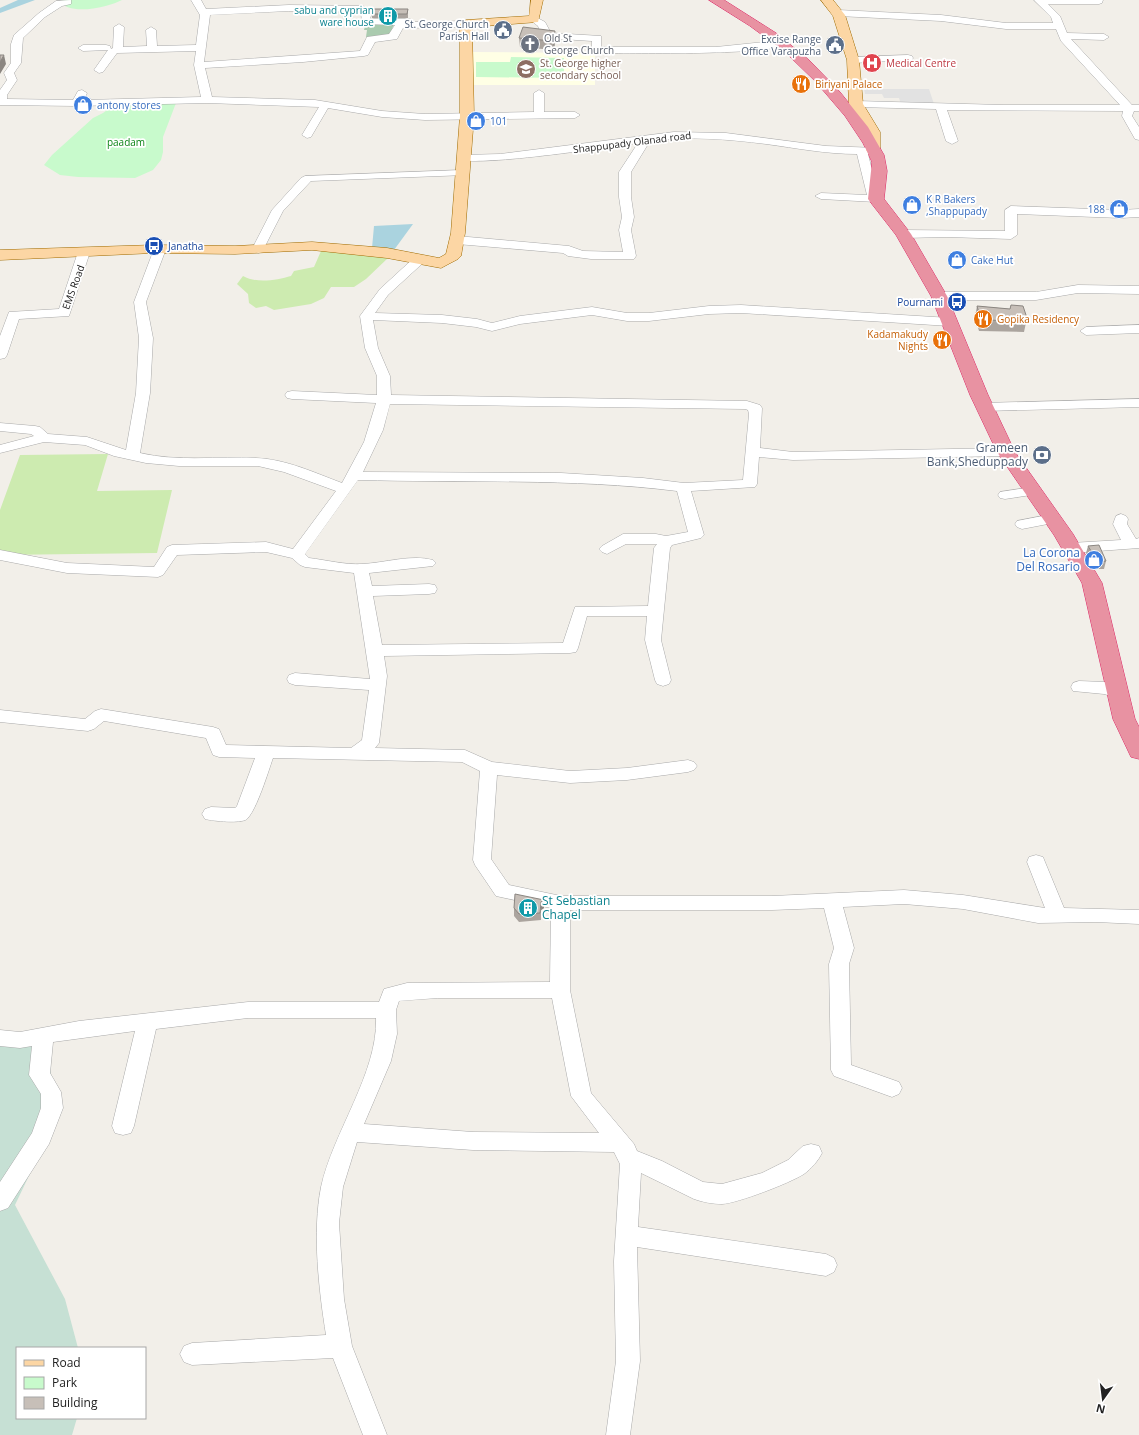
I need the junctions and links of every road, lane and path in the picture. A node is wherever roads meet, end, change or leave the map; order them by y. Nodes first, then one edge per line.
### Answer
1 (196, 0) edge
2 (537, 0) edge
3 (715, 0) edge
4 (827, 0) edge
5 (1040, 1) edge
6 (1099, 1) dead end
7 (68, 2) dead end
8 (203, 12) junction
9 (838, 13) junction
10 (534, 19) junction
11 (466, 24) junction
12 (428, 25) junction
13 (119, 27) dead end
14 (151, 30) dead end
15 (1062, 31) junction
16 (1104, 37) dead end
17 (784, 43) junction
18 (83, 48) dead end
19 (200, 48) junction
20 (113, 49) junction
21 (152, 50) junction
22 (908, 58) dead end
23 (853, 60) junction
24 (199, 65) junction
25 (98, 70) dead end
26 (5, 77) edge
27 (539, 93) dead end
28 (207, 100) junction
29 (0, 102) edge
30 (856, 104) junction
31 (325, 105) junction
32 (940, 106) junction
33 (1134, 108) edge
34 (539, 115) junction
35 (574, 115) dead end
36 (467, 116) junction
37 (307, 135) dead end
38 (1139, 137) edge
39 (646, 139) junction
40 (952, 141) dead end
41 (868, 151) junction
42 (463, 158) junction
43 (462, 173) junction
44 (820, 196) dead end
45 (876, 199) junction
46 (1139, 213) edge
47 (903, 234) junction
48 (457, 240) junction
49 (258, 249) junction
50 (160, 250) junction
51 (84, 252) junction
52 (0, 255) edge
53 (420, 259) junction
54 (1139, 290) edge
55 (939, 296) junction
56 (366, 316) junction
57 (950, 322) junction
58 (1139, 329) edge
59 (1086, 331) dead end
60 (1, 349) edge
61 (292, 395) dead end
62 (384, 398) junction
63 (1139, 403) edge
64 (984, 407) junction
65 (4, 427) edge
66 (44, 438) junction
67 (0, 444) edge
68 (0, 449) edge
69 (753, 452) junction
70 (1006, 452) junction
71 (132, 456) junction
72 (354, 476) junction
73 (684, 487) junction
74 (345, 489) junction
75 (1033, 491) junction
76 (1005, 495) dead end
77 (1052, 519) junction
78 (1121, 519) dead end
79 (1022, 524) dead end
80 (666, 541) junction
81 (1135, 543) edge
82 (1071, 548) junction
83 (607, 549) dead end
84 (0, 555) edge
85 (297, 555) junction
86 (428, 563) dead end
87 (362, 569) junction
88 (429, 589) dead end
89 (365, 591) junction
90 (655, 611) junction
91 (375, 651) junction
92 (295, 679) dead end
93 (663, 680) dead end
94 (378, 685) junction
95 (1079, 688) dead end
96 (1118, 692) junction
97 (0, 716) edge
98 (1139, 751) edge
99 (266, 753) junction
100 (356, 754) junction
101 (688, 766) dead end
102 (489, 768) junction
103 (211, 814) dead end
104 (1036, 862) dead end
105 (832, 901) junction
106 (562, 903) junction
107 (1058, 917) junction
108 (1139, 917) edge
109 (560, 990) junction
110 (386, 1010) junction
111 (148, 1021) junction
112 (43, 1037) junction
113 (0, 1038) edge
114 (892, 1088) dead end
115 (123, 1126) dead end
116 (350, 1132) junction
117 (624, 1151) junction
118 (811, 1153) dead end
119 (0, 1201) edge
120 (626, 1235) junction
121 (826, 1265) dead end
122 (340, 1346) junction
123 (192, 1354) dead end
124 (375, 1435) edge
125 (618, 1435) edge

1 - 8 street
2 - 10 main road
3 - 17 highway
4 - 9 main road
5 - 6 street
5 - 15 street
7 - 26 street
8 - 12 street
8 - 19 street
9 - 15 street
9 - 23 main road
10 - 11 main road
10 - 17 street
11 - 12 street
11 - 36 main road
12 - 24 street
13 - 20 street
14 - 21 street
15 - 16 street
15 - 33 street
17 - 41 highway
18 - 20 street
19 - 21 street
19 - 24 street
20 - 21 street
20 - 25 street
22 - 23 street
23 - 30 main road
24 - 28 street
26 - 29 street
27 - 34 street
28 - 29 street
28 - 31 street
30 - 32 street
30 - 41 main road
31 - 36 street
31 - 37 street
32 - 33 street
32 - 40 street
33 - 38 street
34 - 35 street
34 - 36 street
36 - 42 main road
39 - 41 street, Shappupady Olanad road
39 - 42 street, Shappupady Olanad road
39 - 48 street
41 - 45 highway
42 - 43 main road
43 - 48 main road
43 - 49 street
44 - 45 street
45 - 47 highway
46 - 47 street
47 - 55 highway
48 - 53 main road
49 - 50 main road
49 - 53 main road
50 - 51 main road
50 - 71 street
51 - 52 main road
51 - 60 street, EMS Road
53 - 56 street
54 - 55 street
55 - 57 highway
56 - 57 street
56 - 62 street
57 - 64 highway
58 - 59 street
61 - 62 street
62 - 69 street
62 - 72 street
63 - 64 street
64 - 70 highway
65 - 66 street
65 - 67 street
66 - 68 street
66 - 71 street
69 - 70 street
69 - 73 street
70 - 75 highway
71 - 74 street
72 - 73 street
72 - 74 street
73 - 80 street
74 - 85 street
75 - 76 street
75 - 77 highway
77 - 79 street
77 - 82 highway
78 - 81 street
80 - 83 street
80 - 90 street
81 - 82 street
82 - 96 highway
84 - 85 street
85 - 87 street
86 - 87 street
87 - 89 street
88 - 89 street
89 - 91 street
90 - 91 street
90 - 93 street
91 - 94 street
92 - 94 street
94 - 100 street
95 - 96 street
96 - 98 highway
97 - 99 street
99 - 100 street
99 - 103 street
100 - 102 street
101 - 102 street
102 - 106 street
104 - 107 street
105 - 106 street
105 - 107 street
105 - 114 street
106 - 109 street
107 - 108 street
109 - 110 street
109 - 117 street
110 - 111 street
110 - 116 street
111 - 112 street
111 - 115 street
112 - 113 street
112 - 119 street
116 - 117 street
116 - 122 street
117 - 118 street
117 - 120 street
120 - 121 street
120 - 125 street
122 - 123 street
122 - 124 street

